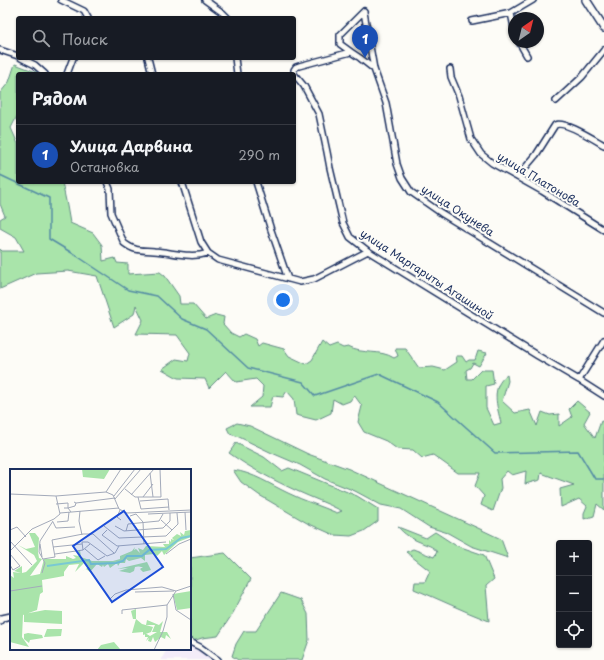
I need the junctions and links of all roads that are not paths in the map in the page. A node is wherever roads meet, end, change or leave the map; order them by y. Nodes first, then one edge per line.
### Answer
1 (61, 0) edge
2 (204, 0) edge
3 (533, 0) edge
4 (587, 0) edge
5 (513, 12) edge
6 (508, 14) edge
7 (87, 16) edge
8 (225, 16) edge
9 (472, 21) dead end
10 (603, 24) edge
11 (522, 48) edge
12 (0, 50) edge
13 (604, 50) edge
14 (351, 52) junction
15 (16, 55) edge
16 (527, 56) dead end
17 (24, 60) edge
18 (72, 60) edge
19 (148, 60) edge
20 (235, 60) edge
21 (450, 68) dead end
22 (374, 69) junction
23 (42, 72) edge
24 (68, 72) edge
25 (152, 72) edge
26 (237, 72) edge
27 (294, 72) edge
28 (296, 76) edge
29 (556, 101) dead end
30 (604, 145) edge
31 (508, 172) junction
32 (521, 172) junction
33 (108, 184) edge
34 (183, 184) edge
35 (257, 184) edge
36 (534, 187) junction
37 (604, 230) edge
38 (368, 251) junction
39 (208, 252) junction
40 (288, 279) junction
41 (604, 313) edge
42 (604, 340) edge
43 (579, 380) junction
44 (604, 396) edge
45 (10, 616) edge
46 (0, 621) edge
47 (191, 642) edge
48 (218, 660) edge

1 - 7 street
2 - 8 street
3 - 5 street
4 - 10 main road
6 - 9 street
11 - 16 street
12 - 15 street
13 - 29 street
14 - 22 street
14 - 22 street, улица Окунева
14 - 27 street, улица Маргариты Агашиной
17 - 23 street
18 - 24 street
19 - 25 street
20 - 26 street
21 - 31 street, улица Платонова
22 - 41 street, улица Окунева
28 - 38 street, улица Маргариты Агашиной
30 - 32 street
31 - 32 street
31 - 36 street, улица Платонова
32 - 36 street
33 - 39 street
34 - 39 street
35 - 40 street
36 - 37 street, улица Платонова
38 - 40 street
38 - 43 street, улица Маргариты Агашиной
39 - 40 street
42 - 43 street
43 - 44 street, улица Маргариты Агашиной
45 - 46 street
47 - 48 street

